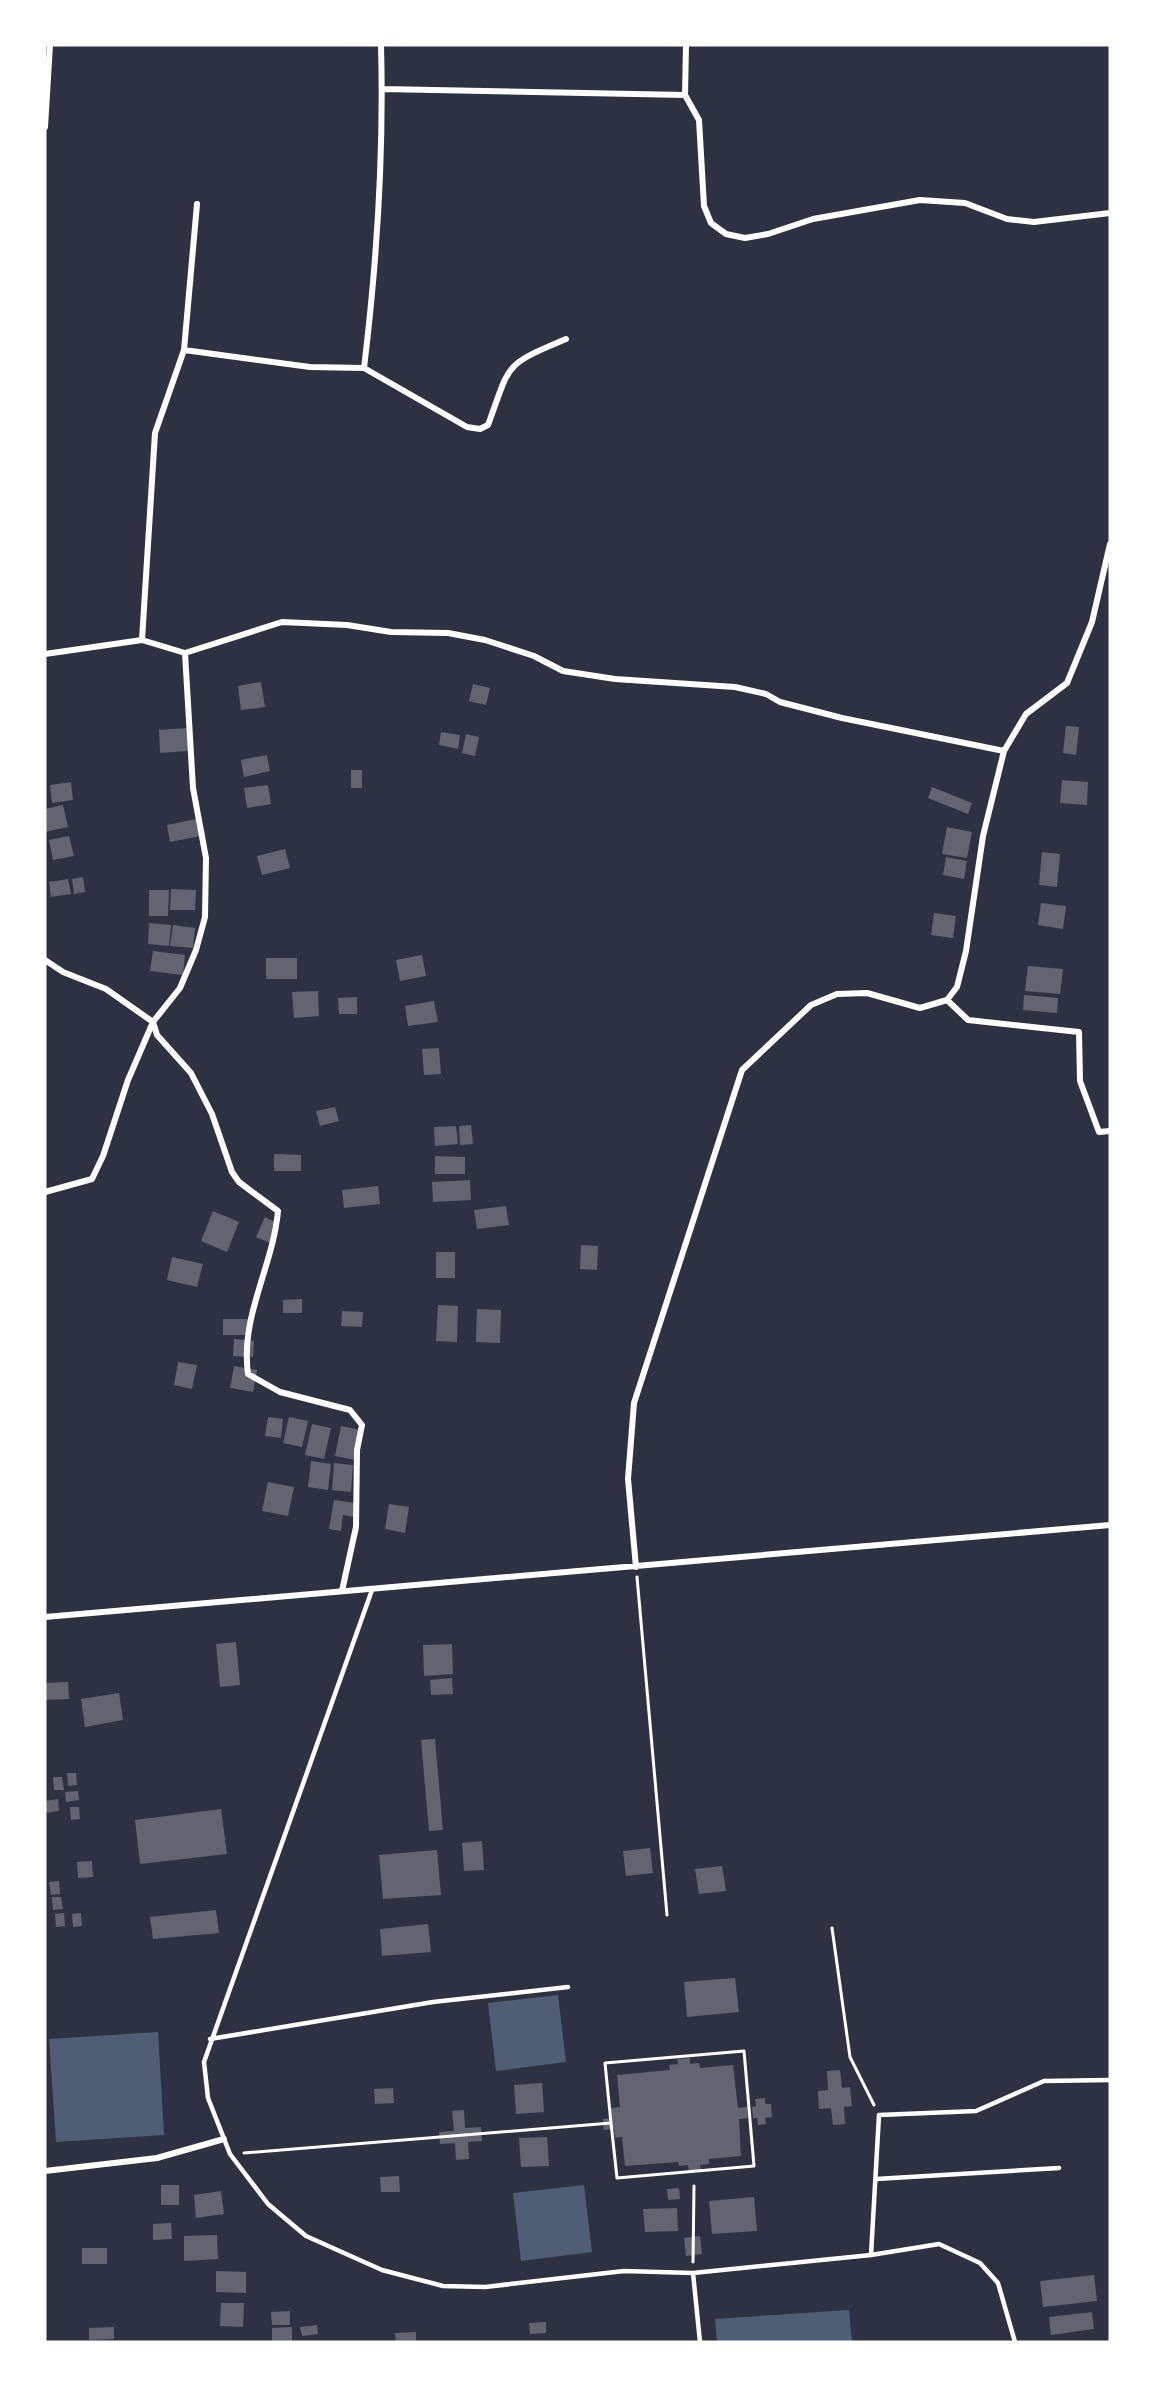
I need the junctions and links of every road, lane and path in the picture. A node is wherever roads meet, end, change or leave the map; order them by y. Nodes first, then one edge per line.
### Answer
1 (50, 45) edge
2 (381, 45) edge
3 (686, 45) edge
4 (47, 70) edge
5 (382, 89) junction
6 (685, 95) junction
7 (45, 127) edge
8 (197, 204) dead end
9 (1110, 213) edge
10 (566, 339) dead end
11 (184, 350) junction
12 (364, 369) junction
13 (1110, 544) edge
14 (142, 640) junction
15 (185, 653) junction
16 (45, 654) edge
17 (1004, 751) junction
18 (45, 960) edge
19 (947, 1000) junction
20 (153, 1022) junction
21 (1110, 1131) edge
22 (45, 1192) edge
23 (1110, 1525) edge
24 (636, 1567) junction
25 (372, 1590) junction
26 (342, 1592) junction
27 (45, 1617) edge
28 (667, 1915) dead end
29 (832, 1928) dead end
30 (568, 1987) dead end
31 (210, 2039) junction
32 (1110, 2080) edge
33 (879, 2115) junction
34 (611, 2123) junction
35 (224, 2139) junction
36 (230, 2154) junction
37 (1059, 2168) dead end
38 (45, 2171) edge
39 (876, 2179) junction
40 (694, 2186) dead end
41 (871, 2255) junction
42 (693, 2273) junction
43 (700, 2342) edge
44 (1015, 2342) edge

1 - 4 street
2 - 5 street
3 - 6 street
4 - 7 street
5 - 6 street
5 - 12 street
6 - 9 street
8 - 11 street
10 - 12 street
11 - 12 street
11 - 14 street
13 - 17 street
14 - 15 street
14 - 16 street
15 - 17 street
15 - 20 street
17 - 19 street
18 - 20 street
19 - 21 street
19 - 24 street
20 - 22 street
20 - 26 street
23 - 24 street
24 - 25 street
24 - 28 path
25 - 26 street
25 - 31 lane
26 - 27 street
29 - 33 path
30 - 31 lane
31 - 35 lane
32 - 33 lane
33 - 39 lane
34 - 34 path
34 - 36 path
35 - 36 lane
35 - 38 street
36 - 42 lane
37 - 39 lane
39 - 41 lane
40 - 42 path
41 - 42 lane
41 - 44 lane
42 - 43 lane

